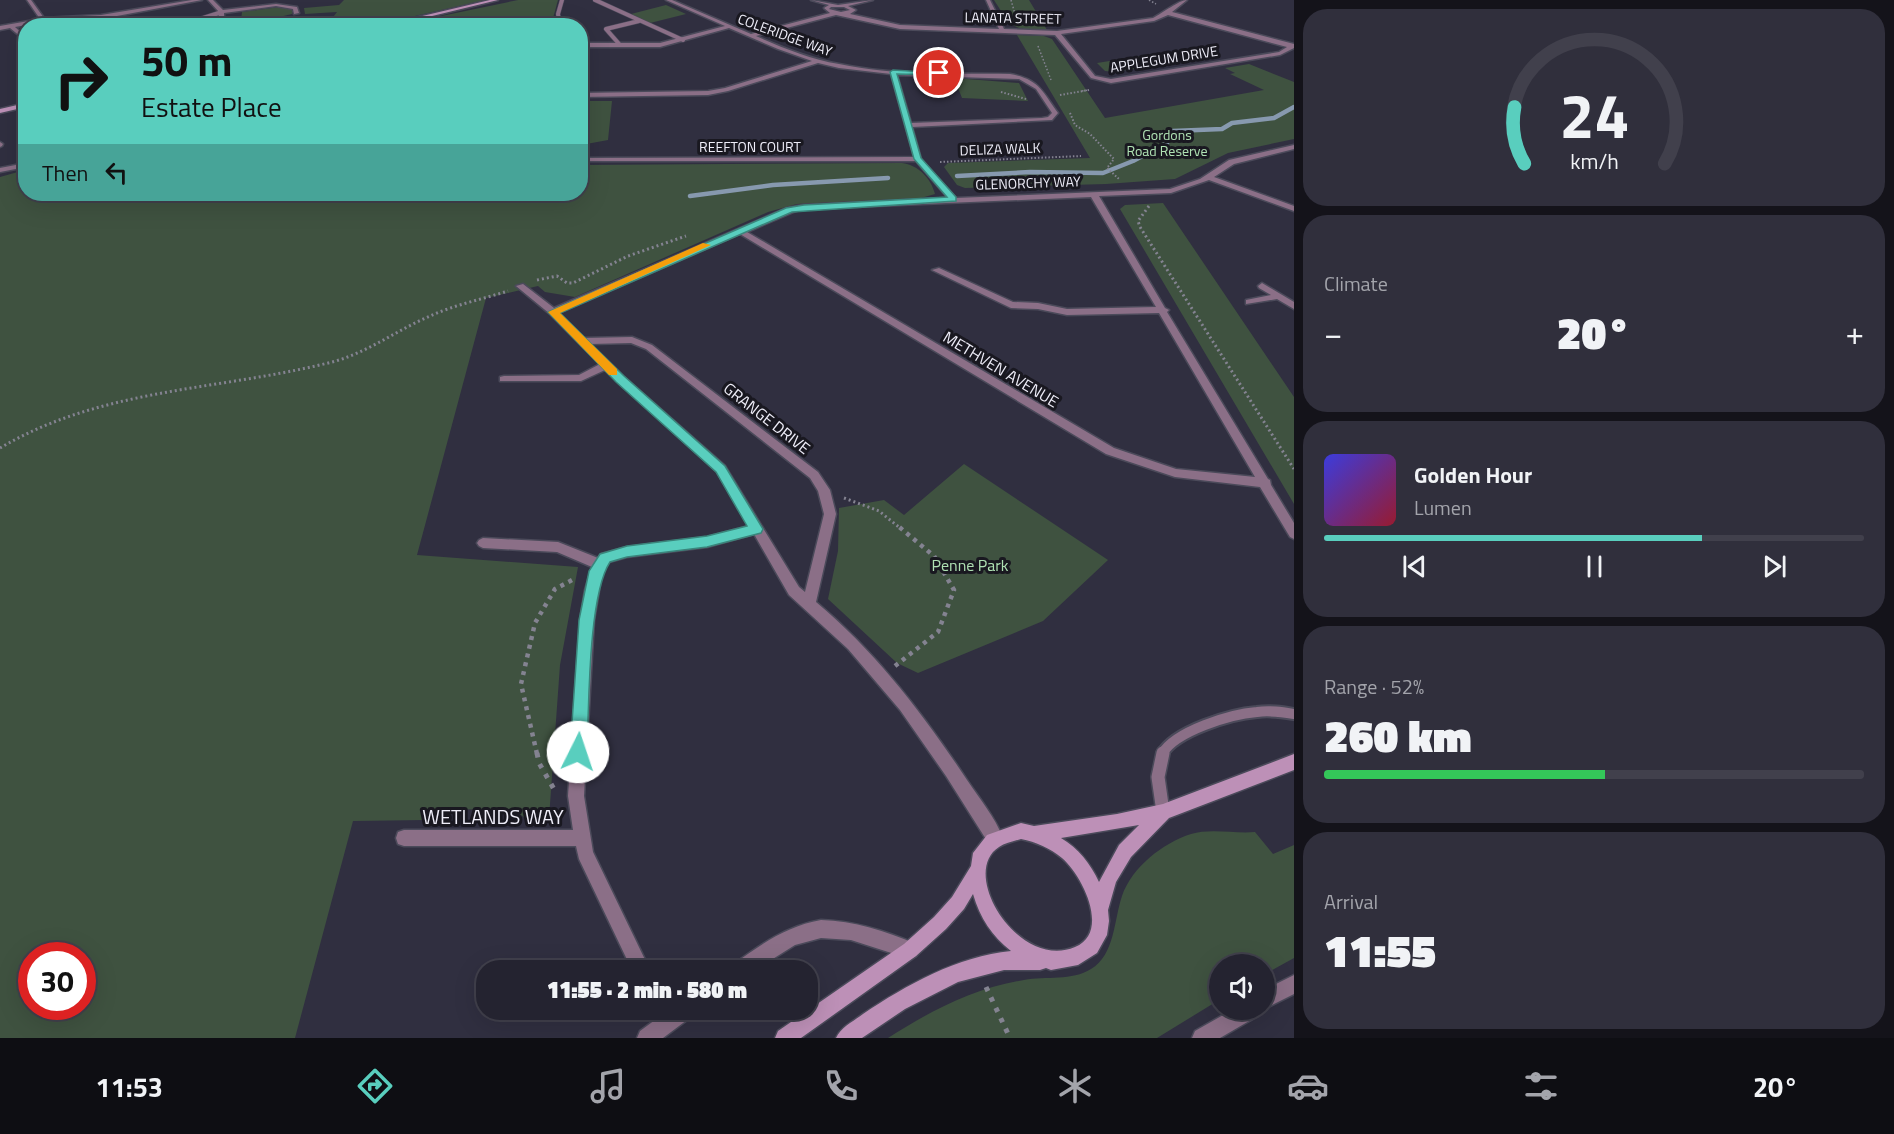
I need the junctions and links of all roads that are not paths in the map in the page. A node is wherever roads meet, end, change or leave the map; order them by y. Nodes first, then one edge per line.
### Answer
1 (29, 0) edge
2 (200, 0) edge
3 (210, 0) edge
4 (496, 0) edge
5 (562, 0) edge
6 (595, 0) edge
7 (668, 0) edge
8 (813, 0) edge
9 (988, 0) edge
10 (1185, 0) edge
11 (688, 1) edge
12 (869, 1) edge
13 (678, 4) junction
14 (839, 5) junction
15 (827, 9) junction
16 (853, 10) junction
17 (222, 12) junction
18 (296, 12) dead end
19 (1168, 13) junction
20 (840, 14) junction
21 (42, 18) edge
22 (82, 18) edge
23 (203, 18) edge
24 (222, 18) edge
25 (417, 18) edge
26 (559, 18) edge
27 (812, 18) junction
28 (871, 20) junction
29 (639, 21) junction
30 (18, 25) edge
31 (11, 26) junction
32 (728, 27) junction
33 (0, 28) edge
34 (1002, 31) junction
35 (18, 33) edge
36 (1057, 33) junction
37 (750, 36) junction
38 (683, 40) junction
39 (588, 45) edge
40 (620, 45) junction
41 (1293, 47) edge
42 (817, 61) junction
43 (893, 72) junction
44 (588, 95) edge
45 (18, 107) edge
46 (0, 111) edge
47 (908, 124) junction
48 (1294, 147) edge
49 (588, 160) edge
50 (919, 161) junction
51 (18, 167) edge
52 (0, 171) edge
53 (1208, 177) junction
54 (1094, 195) junction
55 (953, 199) junction
56 (1294, 209) edge
57 (740, 231) junction
58 (936, 270) dead end
59 (520, 286) road end
60 (1262, 286) dead end
61 (1276, 297) junction
62 (1249, 302) dead end
63 (1294, 306) edge
64 (1164, 310) junction
65 (553, 312) junction
66 (581, 341) junction
67 (606, 365) junction
68 (504, 380) dead end
69 (1266, 483) junction
70 (756, 529) junction
71 (1294, 534) edge
72 (483, 543) dead end
73 (601, 565) junction
74 (809, 603) junction
75 (1294, 714) edge
76 (1294, 762) edge
77 (1163, 812) junction
78 (1035, 834) junction
79 (404, 838) dead end
80 (582, 838) junction
81 (995, 838) junction
82 (976, 872) junction
83 (1100, 910) junction
84 (910, 950) junction
85 (636, 960) edge
86 (755, 960) edge
87 (1048, 960) junction
88 (1294, 984) edge
89 (1275, 994) edge
90 (660, 1020) edge
91 (1232, 1020) edge
92 (647, 1038) edge
93 (785, 1038) edge
94 (846, 1038) edge
95 (1202, 1038) edge

1 - 21 street
2 - 22 street
3 - 17 street
4 - 25 street
5 - 26 lane
6 - 29 lane
7 - 13 street, COLERIDGE WAY
8 - 14 street
8 - 15 street
9 - 34 street
10 - 19 street, LANATA STREET
11 - 13 street
12 - 14 street
12 - 16 street
13 - 32 street, COLERIDGE WAY
14 - 15 street
14 - 16 street, LANATA STREET
15 - 20 street
15 - 27 street
16 - 20 street
16 - 28 street, LANATA STREET
17 - 18 street
17 - 23 lane
17 - 24 street
19 - 36 street, LANATA STREET
19 - 41 street
20 - 27 street
20 - 28 street, LANATA STREET
27 - 37 street
28 - 34 street, LANATA STREET
29 - 38 lane
29 - 40 lane
30 - 31 street
31 - 33 street
31 - 35 street
32 - 37 street, COLERIDGE WAY
32 - 38 street
34 - 36 street, LANATA STREET
36 - 41 street, APPLEGUM DRIVE
37 - 42 street, COLERIDGE WAY
38 - 40 street
39 - 40 street
42 - 43 street, COLERIDGE WAY
42 - 44 street
43 - 47 street
43 - 47 street, COLERIDGE WAY
45 - 46 street
47 - 50 street
48 - 53 street, GLENORCHY WAY
49 - 50 street, REEFTON COURT
50 - 55 street
51 - 52 street
53 - 54 street, GLENORCHY WAY
53 - 56 street
54 - 55 street, GLENORCHY WAY
54 - 64 street, GLENORCHY WAY
55 - 57 street, GLENORCHY WAY
57 - 65 street, GLENORCHY WAY
57 - 69 street, METHVEN AVENUE
58 - 64 street
59 - 65 street
60 - 61 street
61 - 62 street
61 - 63 street
64 - 69 street, GLENORCHY WAY
65 - 66 street
66 - 67 street
66 - 74 street, GRANGE DRIVE
67 - 68 street
67 - 70 street
69 - 71 street, GLENORCHY WAY
70 - 73 street
70 - 74 street
72 - 73 street
73 - 80 street
74 - 81 street
75 - 77 lane
76 - 77 street
77 - 78 street
77 - 83 street
78 - 81 street
78 - 83 street
79 - 80 street, WETLANDS WAY
80 - 85 street
81 - 82 street
82 - 84 street
82 - 87 street
83 - 87 street
84 - 86 street
84 - 93 street
87 - 94 street
88 - 89 street
90 - 92 street
91 - 95 street

